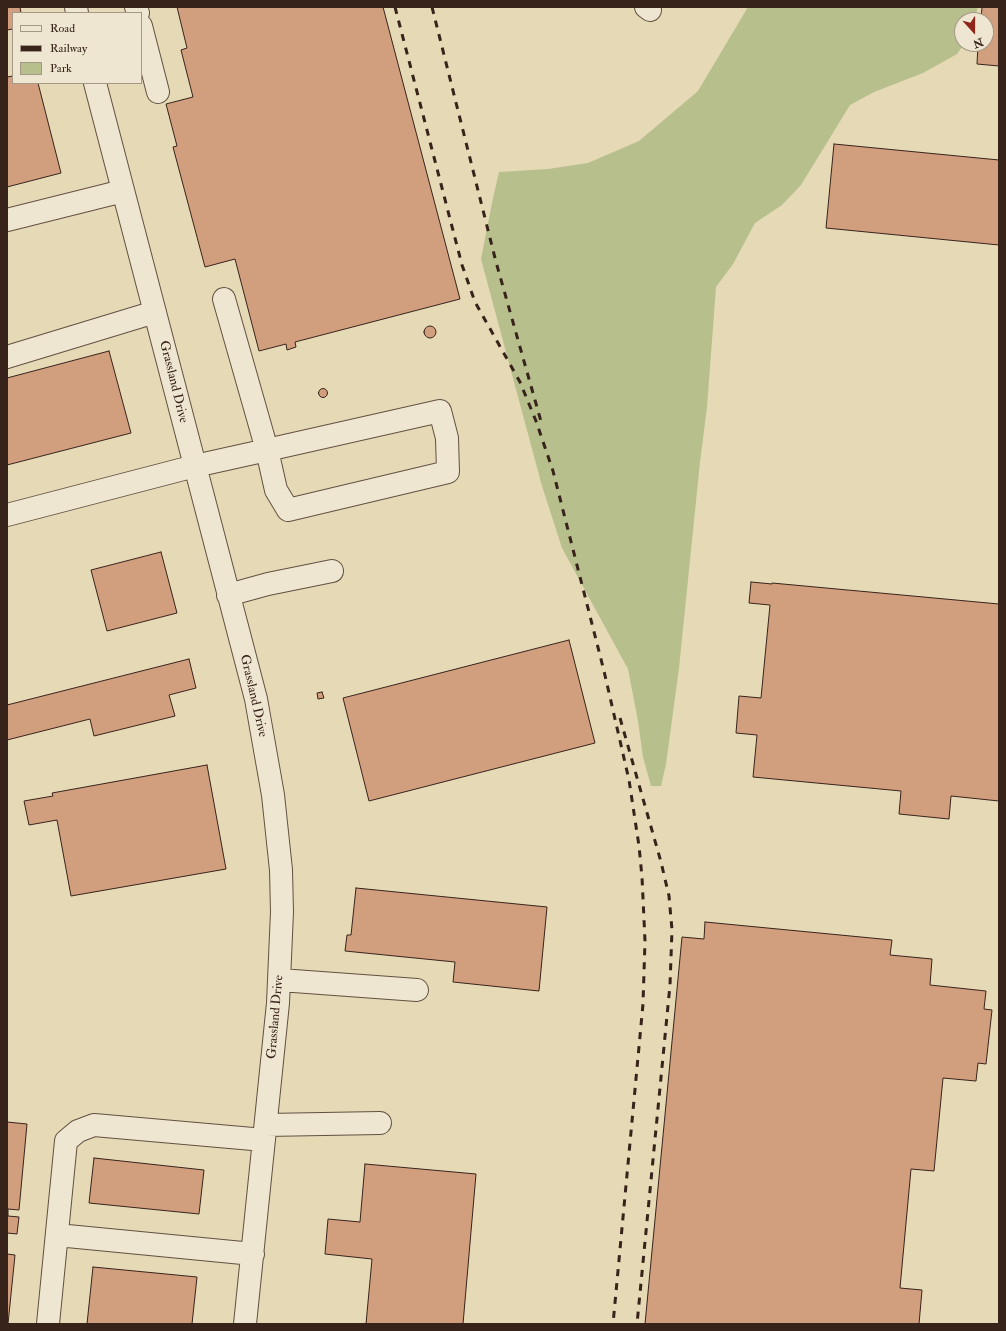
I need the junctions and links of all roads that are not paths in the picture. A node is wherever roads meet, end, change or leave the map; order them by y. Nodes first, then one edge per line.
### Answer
1 (142, 30) edge
2 (96, 84) edge
3 (158, 92) dead end
4 (123, 191) junction
5 (7, 220) edge
6 (224, 299) dead end
7 (155, 312) junction
8 (7, 357) edge
9 (267, 450) junction
10 (195, 466) junction
11 (7, 516) edge
12 (332, 571) dead end
13 (228, 595) junction
14 (280, 980) junction
15 (417, 990) dead end
16 (380, 1124) dead end
17 (265, 1132) junction
18 (57, 1235) junction
19 (253, 1254) junction
20 (48, 1324) edge
21 (245, 1324) edge

1 - 3 street
2 - 4 street, Grassland Drive
4 - 5 street
4 - 7 street, Grassland Drive
6 - 9 street
7 - 8 street
7 - 10 street, Grassland Drive
9 - 9 street
9 - 10 street
10 - 11 street
10 - 13 street, Grassland Drive
12 - 13 street
13 - 14 street, Grassland Drive
14 - 15 street
14 - 17 street, Grassland Drive
16 - 17 street
17 - 18 street
17 - 19 street, Grassland Drive
18 - 19 street
18 - 20 street
19 - 21 street, Grassland Drive

